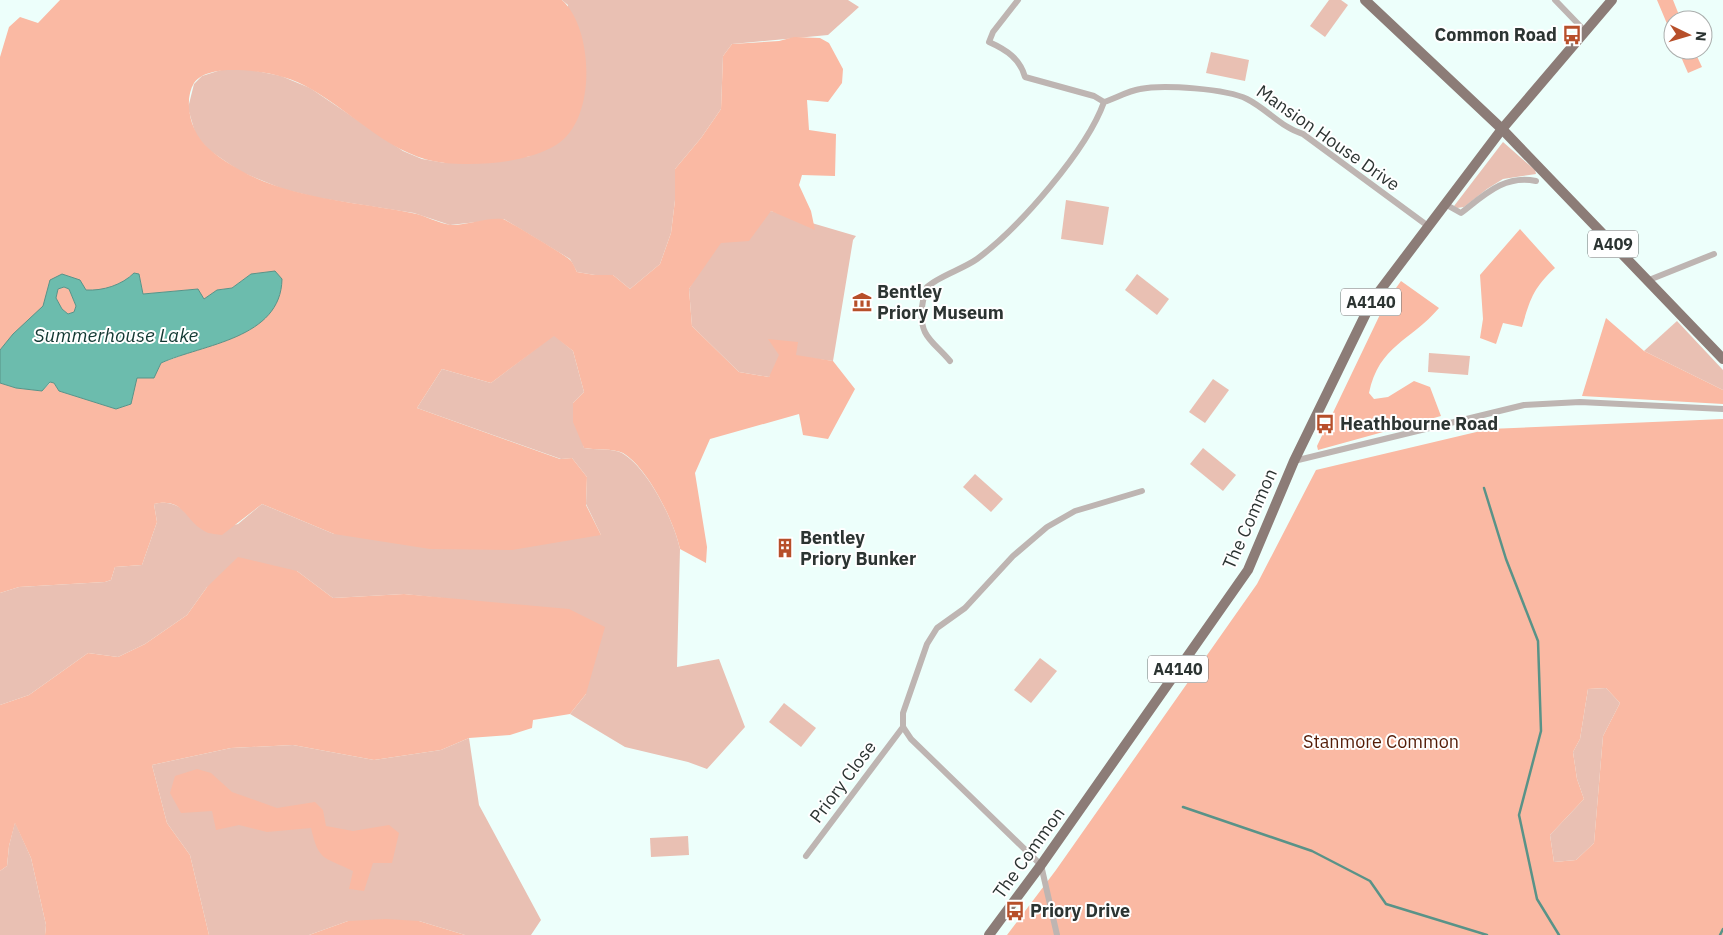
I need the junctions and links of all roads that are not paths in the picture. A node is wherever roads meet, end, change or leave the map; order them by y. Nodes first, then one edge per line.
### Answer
1 (1018, 0) edge
2 (1364, 0) edge
3 (1556, 0) edge
4 (1612, 0) edge
5 (1584, 30) junction
6 (1104, 102) junction
7 (1502, 129) junction
8 (1536, 181) dead end
9 (1445, 204) junction
10 (1428, 226) junction
11 (1714, 254) dead end
12 (1649, 280) junction
13 (1723, 359) edge
14 (950, 361) dead end
15 (1723, 409) edge
16 (1294, 461) junction
17 (1142, 492) dead end
18 (903, 727) junction
19 (806, 856) dead end
20 (1040, 865) junction
21 (989, 935) edge
22 (1057, 935) edge

1 - 6 street
2 - 7 main road, A409
3 - 5 street
4 - 5 main road, A4140
5 - 7 main road, A4140
6 - 10 street, Mansion House Drive
6 - 14 street
7 - 9 main road, The Common / A4140
7 - 12 main road, A409
8 - 9 street
9 - 10 main road, The Common / A4140
10 - 16 main road, The Common / A4140
11 - 12 street
12 - 13 main road, A409
15 - 16 street
16 - 20 main road, The Common / A4140
17 - 18 street
18 - 19 street, Priory Close
18 - 20 street
20 - 21 main road, The Common / A4140
20 - 22 street

